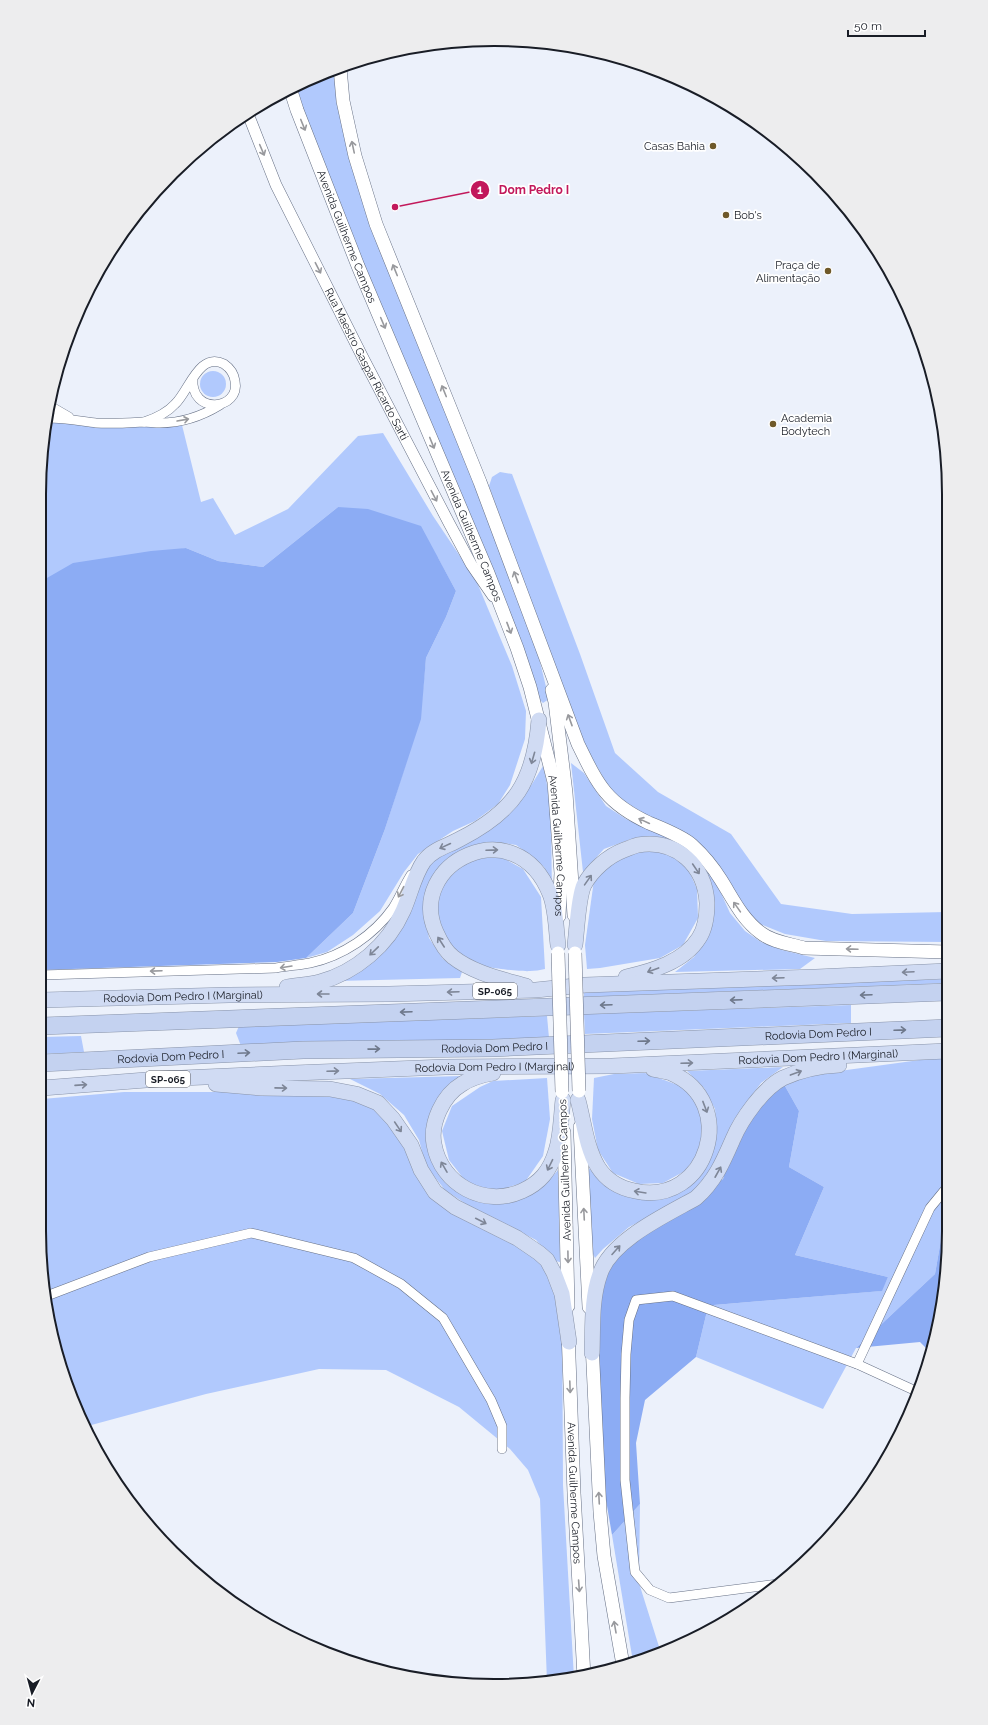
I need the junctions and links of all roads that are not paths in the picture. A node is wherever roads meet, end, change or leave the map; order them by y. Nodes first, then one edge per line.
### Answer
1 (341, 74) edge
2 (292, 94) edge
3 (248, 120) edge
4 (193, 378) junction
5 (222, 404) junction
6 (55, 409) edge
7 (53, 418) edge
8 (72, 419) junction
9 (144, 422) junction
10 (501, 607) junction
11 (539, 640) junction
12 (539, 720) junction
13 (424, 861) junction
14 (558, 949) junction
15 (575, 949) junction
16 (942, 952) edge
17 (942, 970) edge
18 (46, 975) edge
19 (585, 985) junction
20 (536, 990) junction
21 (942, 992) edge
22 (229, 994) junction
23 (46, 1000) edge
24 (46, 1026) edge
25 (942, 1028) edge
26 (942, 1051) edge
27 (942, 1056) edge
28 (46, 1062) edge
29 (612, 1066) junction
30 (534, 1067) junction
31 (159, 1079) junction
32 (46, 1088) edge
33 (563, 1096) junction
34 (578, 1096) junction
35 (942, 1193) edge
36 (51, 1294) edge
37 (569, 1342) junction
38 (592, 1353) junction
39 (857, 1364) junction
40 (913, 1390) edge
41 (502, 1449) dead end
42 (768, 1585) edge
43 (622, 1660) edge
44 (584, 1669) edge

11 -> 1 main road, Avenida Guilherme Campos
2 -> 10 main road, Avenida Guilherme Campos
3 -> 10 street, Rua Maestro Gaspar Ricardo Sarti
4 - 5 street
4 - 5 street
4 - 9 street
9 -> 5 street
6 - 8 street
7 - 8 street
8 - 9 street
10 -> 12 main road, Avenida Guilherme Campos
11 - 15 main road, Avenida Guilherme Campos
16 -> 11 main road, Avenida Guilherme Campos
12 -> 13 highway
12 - 14 main road, Avenida Guilherme Campos
13 -> 18 street
13 -> 22 highway
20 -> 14 highway
14 - 33 main road, Avenida Guilherme Campos, bridge
15 -> 19 highway
15 - 34 main road, Avenida Guilherme Campos, bridge
17 -> 19 highway, Rodovia Dom Pedro I (Marginal) / SP-065
19 - 20 highway, Rodovia Dom Pedro I (Marginal) / SP-065
20 -> 22 highway, Rodovia Dom Pedro I (Marginal) / SP-065
21 -> 24 highway, SP-065
22 - 23 highway, Rodovia Dom Pedro I (Marginal) / SP-065
28 -> 25 highway, Rodovia Dom Pedro I / SP-065
29 -> 26 highway, Rodovia Dom Pedro I (Marginal) / SP-065
38 -> 27 highway
29 - 30 highway, Rodovia Dom Pedro I (Marginal) / SP-065
29 -> 34 highway
31 -> 30 highway, Rodovia Dom Pedro I (Marginal) / SP-065
33 -> 30 highway
32 -> 31 highway, Rodovia Dom Pedro I (Marginal) / SP-065
31 -> 37 highway
33 -> 37 main road, Avenida Guilherme Campos
38 -> 34 main road, Avenida Guilherme Campos
35 - 39 street
36 - 41 street
37 -> 44 main road, Avenida Guilherme Campos
43 -> 38 main road, Avenida Guilherme Campos
39 - 40 street
39 - 42 street

